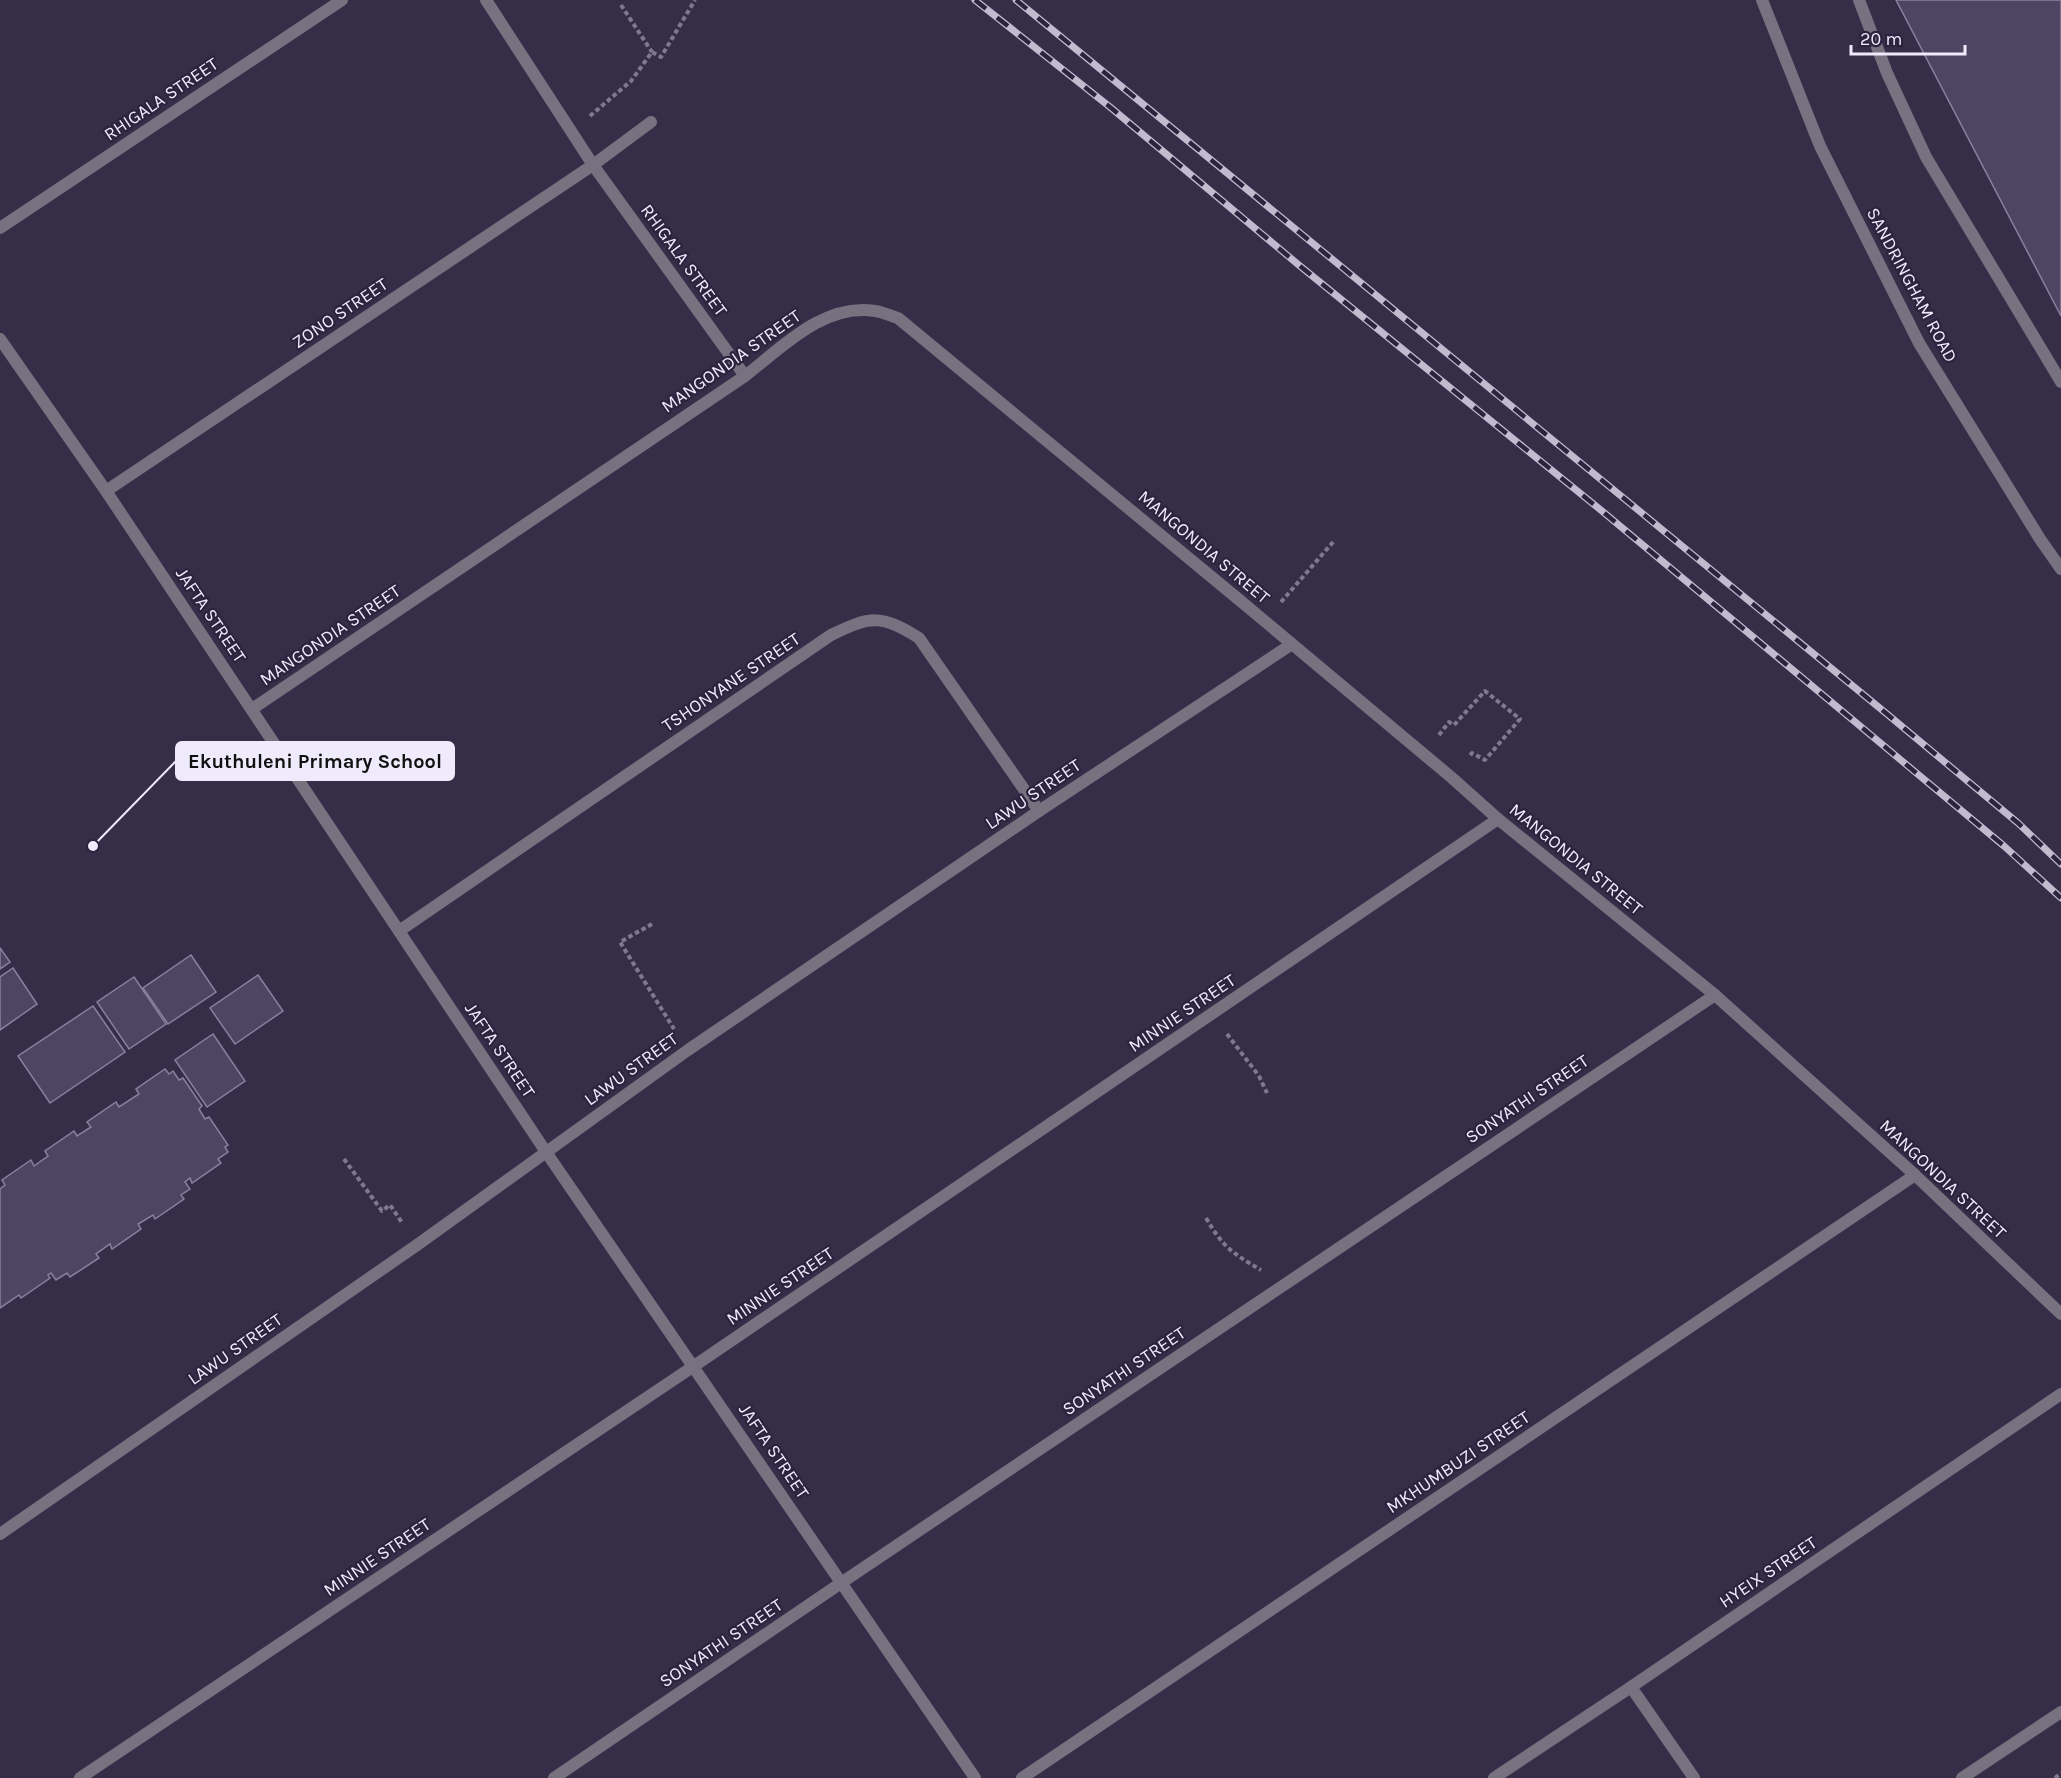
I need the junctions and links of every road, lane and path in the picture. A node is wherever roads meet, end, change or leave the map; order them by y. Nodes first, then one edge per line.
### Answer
1 (342, 0) edge
2 (486, 0) edge
3 (695, 0) edge
4 (1762, 0) edge
5 (1859, 0) edge
6 (621, 5) dead end
7 (652, 52) junction
8 (651, 122) dead end
9 (572, 132) junction
10 (593, 165) junction
11 (0, 228) edge
12 (0, 339) edge
13 (745, 376) junction
14 (2061, 382) edge
15 (106, 491) junction
16 (1334, 541) dead end
17 (2061, 569) edge
18 (1238, 598) junction
19 (1292, 644) junction
20 (252, 709) junction
21 (1423, 754) junction
22 (1451, 777) junction
23 (1039, 811) junction
24 (1498, 819) junction
25 (652, 924) dead end
26 (399, 931) junction
27 (1715, 994) junction
28 (1212, 1014) junction
29 (688, 1050) junction
30 (1267, 1093) dead end
31 (546, 1152) junction
32 (344, 1159) dead end
33 (1915, 1175) junction
34 (1206, 1218) dead end
35 (417, 1245) junction
36 (1284, 1284) junction
37 (2061, 1314) edge
38 (694, 1366) junction
39 (2061, 1394) edge
40 (0, 1534) edge
41 (841, 1583) junction
42 (1631, 1687) junction
43 (2061, 1712) edge
44 (2061, 1773) edge
45 (80, 1778) edge
46 (554, 1778) edge
47 (975, 1778) edge
48 (1022, 1778) edge
49 (1494, 1778) edge
50 (1694, 1778) edge
51 (1962, 1778) edge
52 (2055, 1778) edge

1 - 11 street, RHIGALA STREET
2 - 9 street, RHIGALA STREET
3 - 7 path
4 - 17 street, SANDRINGHAM ROAD
5 - 14 street
6 - 7 path
7 - 9 path
8 - 10 street
9 - 10 street, RHIGALA STREET
10 - 13 street, RHIGALA STREET
10 - 15 street, ZONO STREET
12 - 15 street, JAFTA STREET
13 - 18 street, MANGONDIA STREET
13 - 20 street, MANGONDIA STREET
15 - 20 street, JAFTA STREET
16 - 18 path
18 - 19 street, MANGONDIA STREET
19 - 21 street, MANGONDIA STREET
19 - 23 street, LAWU STREET
20 - 26 street, JAFTA STREET
21 - 22 street, MANGONDIA STREET
21 - 22 path
22 - 24 street, MANGONDIA STREET
23 - 26 street, TSHONYANE STREET
23 - 29 street, LAWU STREET
24 - 27 street, MANGONDIA STREET
24 - 28 street, MINNIE STREET
25 - 29 path
26 - 31 street, JAFTA STREET
27 - 33 street, MANGONDIA STREET
27 - 36 street, SONYATHI STREET
28 - 30 path
28 - 38 street, MINNIE STREET
29 - 31 street, LAWU STREET
31 - 35 street, LAWU STREET
31 - 38 street, JAFTA STREET
32 - 35 path
33 - 37 street, MANGONDIA STREET
33 - 48 street, MKHUMBUZI STREET
34 - 36 path
35 - 40 street, LAWU STREET
36 - 41 street, SONYATHI STREET
38 - 41 street, JAFTA STREET
38 - 45 street, MINNIE STREET
39 - 42 street, HYEIX STREET
41 - 46 street, SONYATHI STREET
41 - 47 street, JAFTA STREET
42 - 49 street, HYEIX STREET
42 - 50 street
43 - 51 street
44 - 52 path

